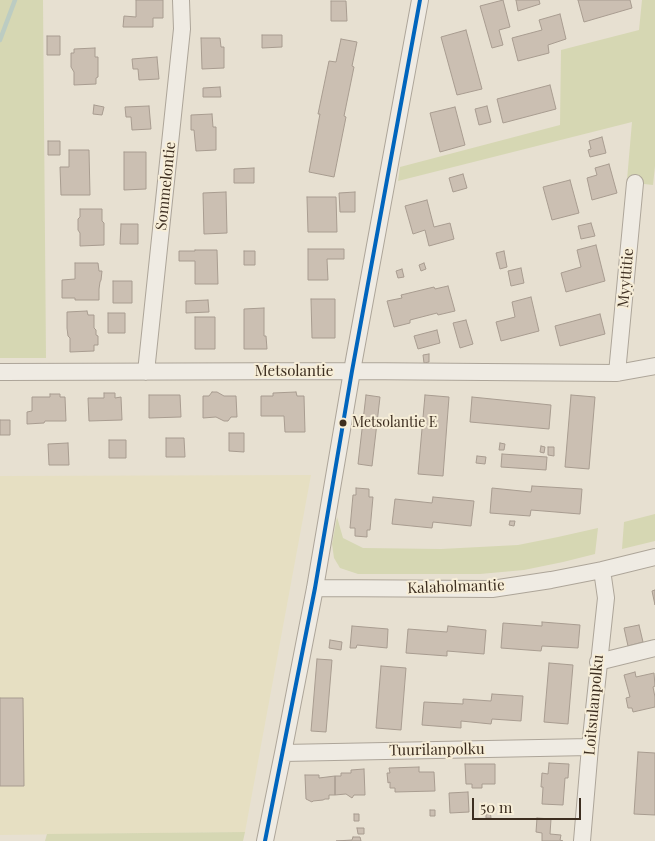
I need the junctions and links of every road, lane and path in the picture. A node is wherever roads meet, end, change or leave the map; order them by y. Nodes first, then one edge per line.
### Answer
1 (181, 0) edge
2 (420, 0) edge
3 (634, 183) dead end
4 (655, 366) edge
5 (352, 371) junction
6 (0, 372) edge
7 (146, 372) junction
8 (617, 373) junction
9 (655, 557) edge
10 (602, 570) junction
11 (315, 588) junction
12 (655, 648) edge
13 (598, 662) junction
14 (590, 747) junction
15 (283, 753) junction
16 (265, 841) edge
17 (582, 841) edge

1 - 7 street, Sommelontie
2 - 5 street
3 - 8 street, Myyttitie
4 - 8 street, Metsolantie
5 - 7 street, Metsolantie
5 - 8 street, Metsolantie
5 - 11 street
6 - 7 street, Metsolantie
9 - 10 street, Kalaholmantie
10 - 11 street, Kalaholmantie
10 - 13 street, Loitsulanpolku
11 - 15 street
12 - 13 street
13 - 14 street, Loitsulanpolku
14 - 15 street, Tuurilanpolku
14 - 17 street, Loitsulanpolku
15 - 16 street

